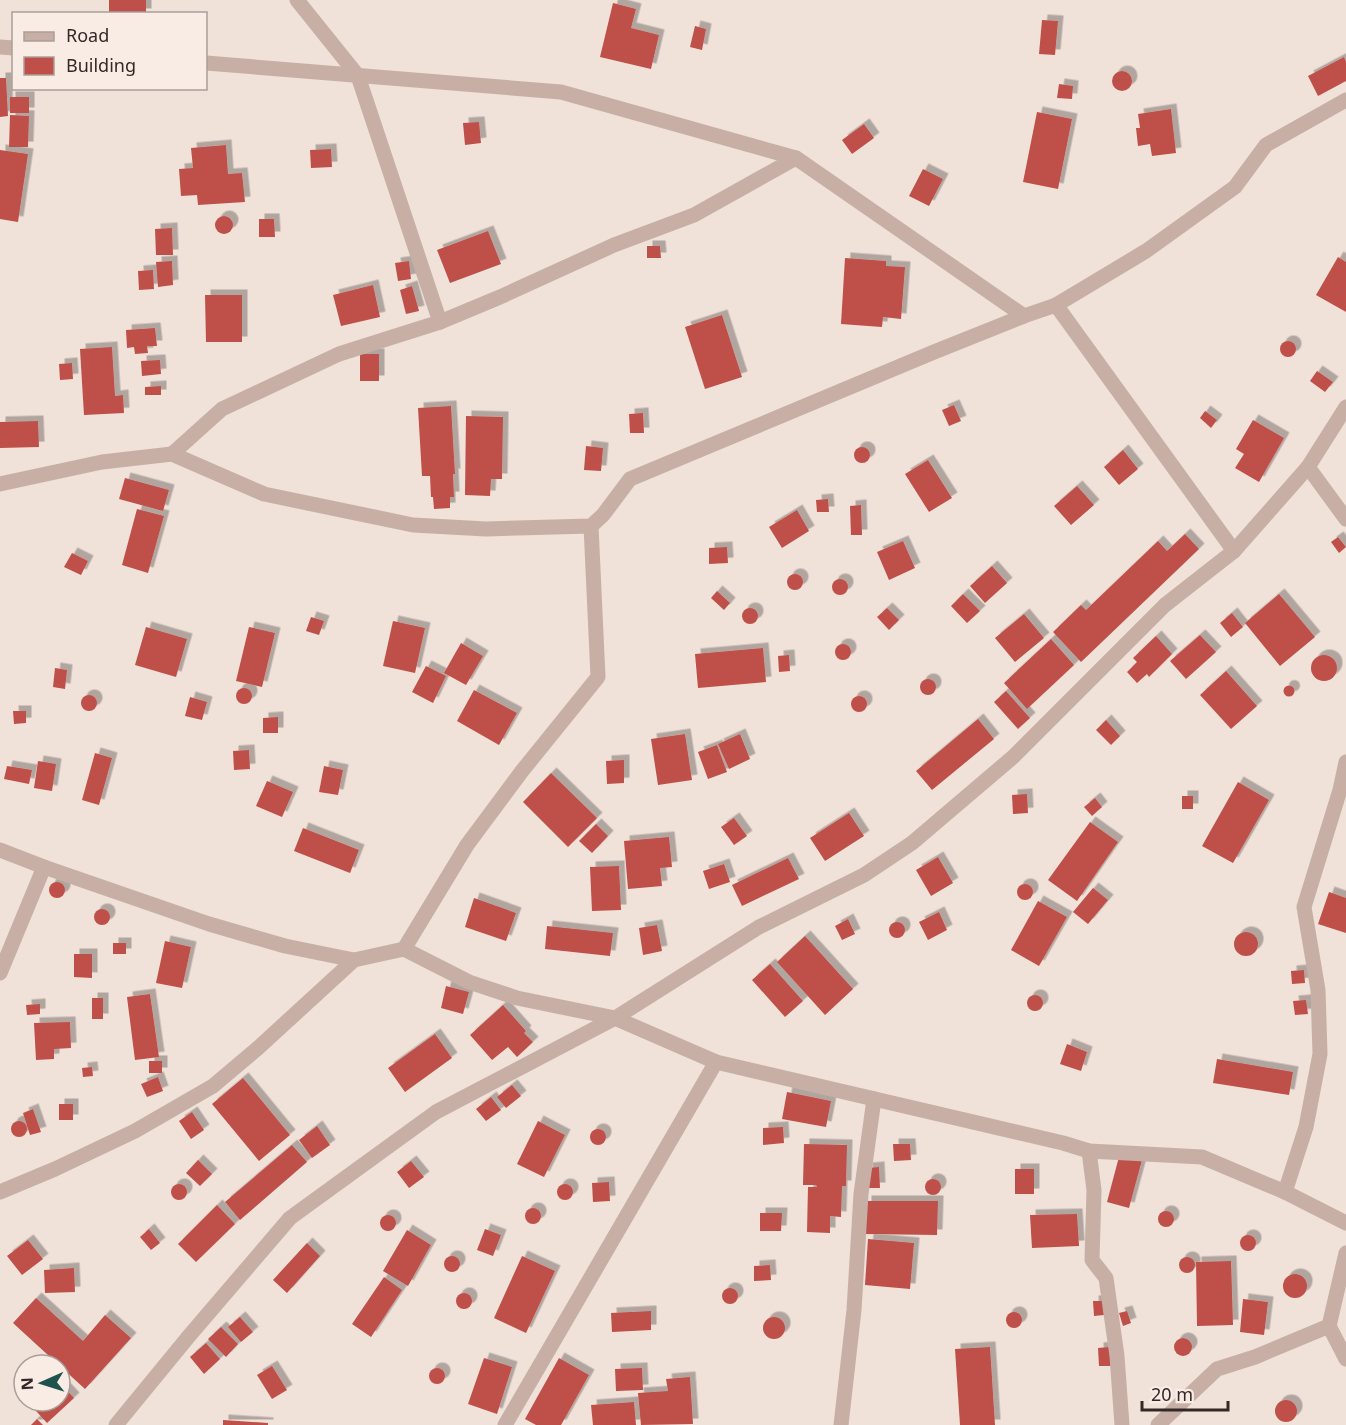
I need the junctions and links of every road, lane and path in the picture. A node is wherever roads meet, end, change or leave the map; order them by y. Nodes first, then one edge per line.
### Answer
1 (297, 0) edge
2 (207, 63) edge
3 (358, 76) junction
4 (1346, 100) edge
5 (796, 158) junction
6 (1056, 305) junction
7 (1024, 316) junction
8 (440, 322) junction
9 (1346, 408) edge
10 (172, 454) junction
11 (1308, 467) junction
12 (0, 483) edge
13 (1346, 519) edge
14 (591, 526) junction
15 (1234, 551) junction
16 (1346, 762) edge
17 (0, 850) edge
18 (44, 867) junction
19 (404, 949) junction
20 (354, 960) junction
21 (0, 973) edge
22 (615, 1018) junction
23 (716, 1062) junction
24 (874, 1099) junction
25 (1089, 1151) junction
26 (0, 1192) edge
27 (1285, 1192) junction
28 (1346, 1222) edge
29 (1346, 1253) edge
30 (1329, 1326) junction
31 (1346, 1359) edge
32 (117, 1425) edge
33 (505, 1425) edge
34 (840, 1425) edge
35 (1122, 1425) edge
36 (1158, 1425) edge

1 - 3 street
2 - 3 street
3 - 5 street
3 - 8 street
4 - 6 street
5 - 7 street
5 - 8 street
6 - 7 street
6 - 15 street
7 - 14 street
8 - 10 street
9 - 11 street
10 - 12 street
10 - 14 street
11 - 13 street
11 - 15 street
14 - 19 street
15 - 22 street
16 - 27 street
17 - 18 street
18 - 20 street
18 - 21 street
19 - 20 street
19 - 22 street
20 - 26 street
22 - 23 street
22 - 32 street
23 - 24 street
23 - 33 street
24 - 25 street
24 - 34 street
25 - 27 street
25 - 35 street
27 - 28 street
29 - 30 street
30 - 31 street
30 - 36 street

